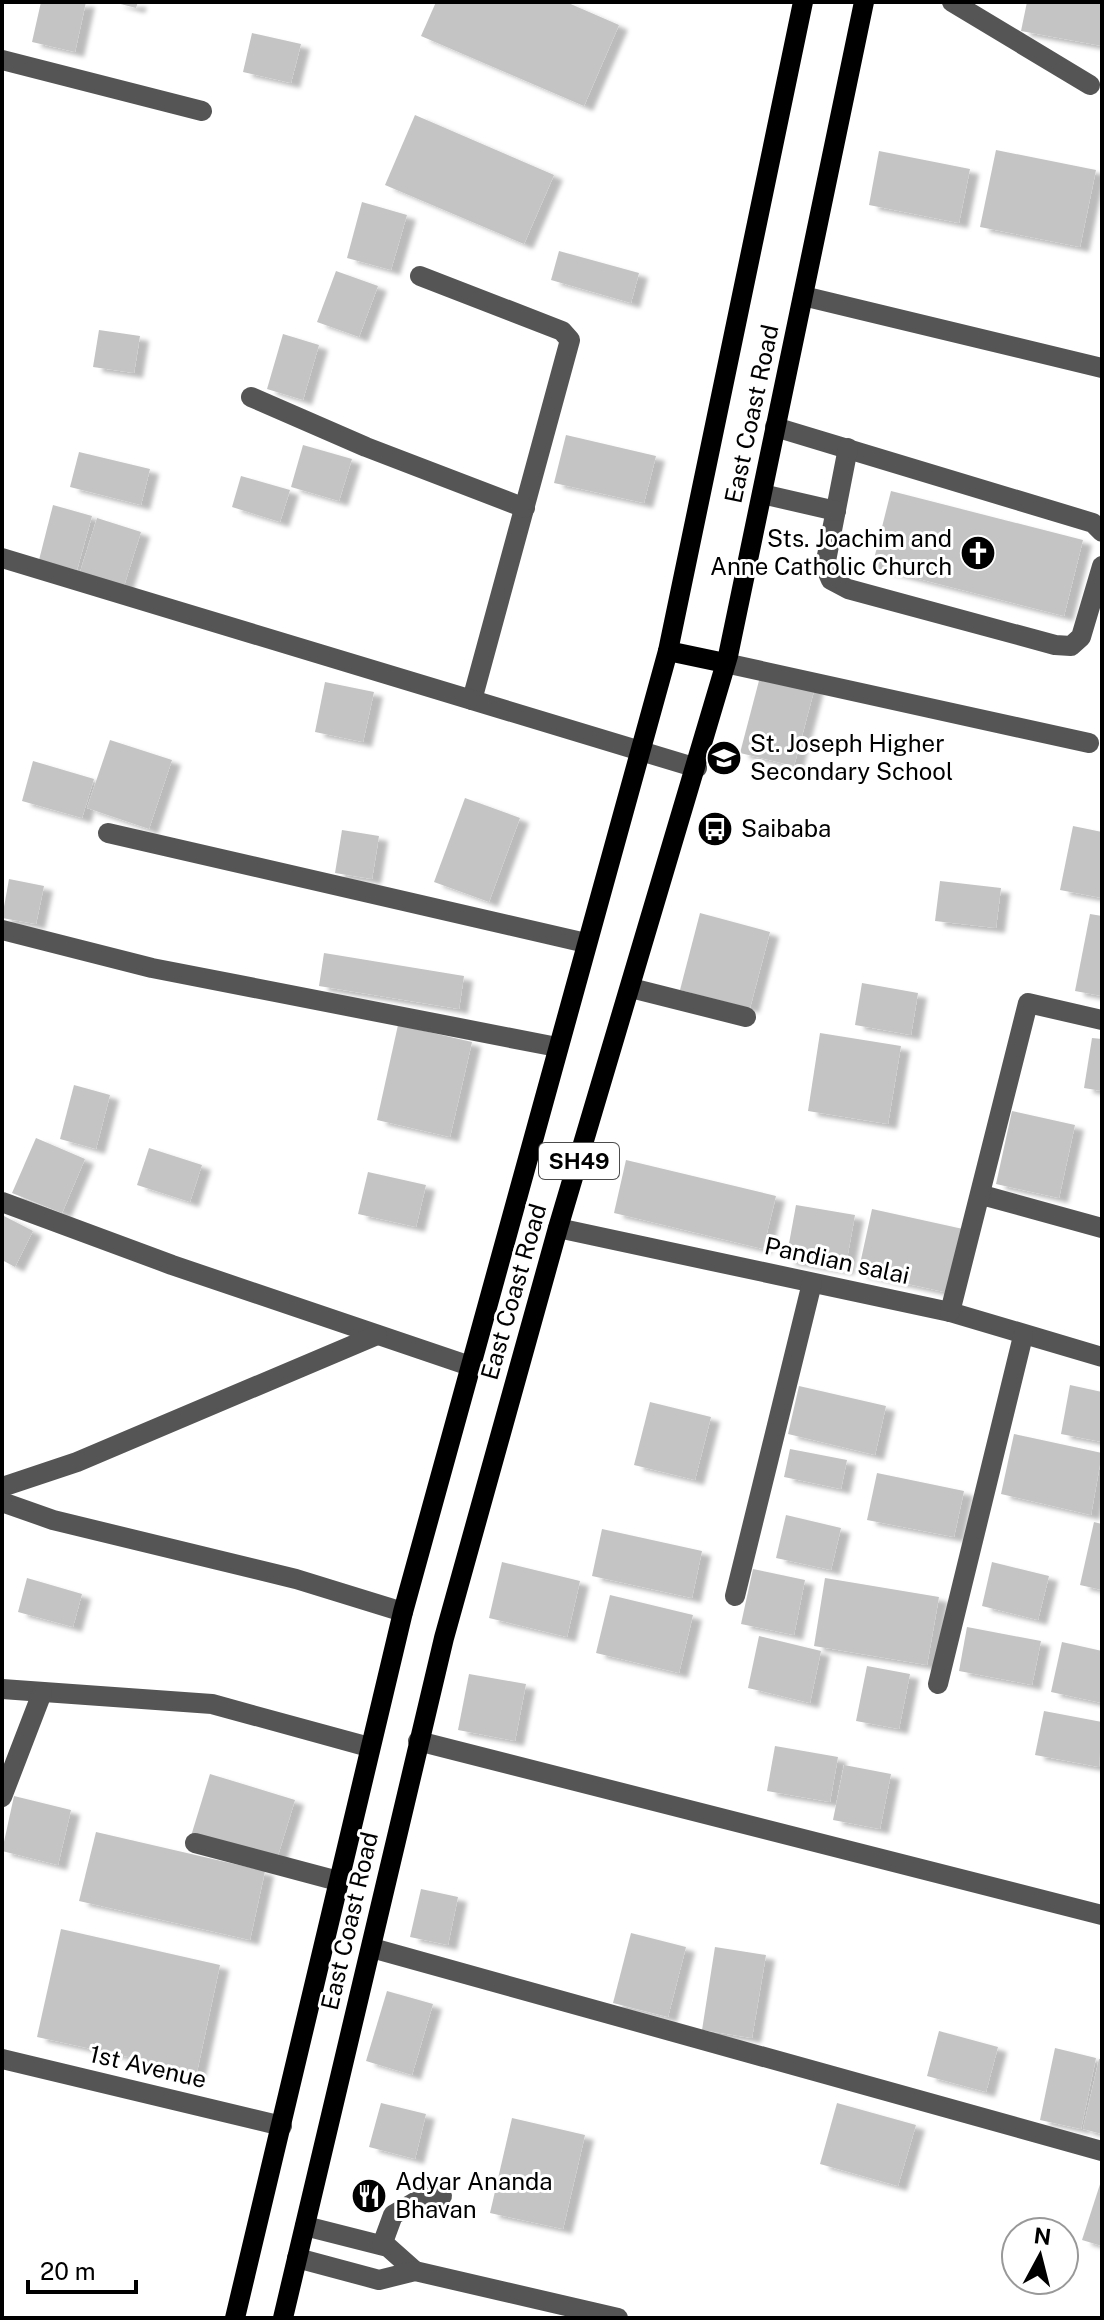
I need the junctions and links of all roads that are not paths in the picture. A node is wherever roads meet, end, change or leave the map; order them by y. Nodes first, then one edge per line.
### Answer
1 (803, 2) edge
2 (864, 2) edge
3 (952, 2) edge
4 (2, 60) edge
5 (1090, 85) dead end
6 (202, 111) dead end
7 (420, 276) dead end
8 (803, 296) junction
9 (1102, 368) edge
10 (251, 397) dead end
11 (775, 427) junction
12 (848, 448) junction
13 (762, 494) junction
14 (525, 508) junction
15 (836, 511) junction
16 (1102, 532) edge
17 (2, 558) edge
18 (1102, 566) edge
19 (668, 651) junction
20 (725, 663) junction
21 (472, 700) junction
22 (1089, 743) dead end
23 (640, 751) junction
24 (697, 768) junction
25 (108, 833) dead end
26 (2, 930) edge
27 (586, 943) junction
28 (631, 988) junction
29 (746, 1017) dead end
30 (1102, 1020) edge
31 (557, 1047) junction
32 (982, 1195) junction
33 (2, 1202) edge
34 (558, 1228) junction
35 (1102, 1228) edge
36 (812, 1283) junction
37 (950, 1312) junction
38 (377, 1335) junction
39 (1023, 1336) junction
40 (1102, 1357) edge
41 (470, 1366) junction
42 (2, 1487) edge
43 (2, 1502) edge
44 (735, 1596) dead end
45 (403, 1612) junction
46 (938, 1684) dead end
47 (2, 1689) edge
48 (42, 1693) junction
49 (418, 1741) junction
50 (369, 1747) junction
51 (2, 1797) edge
52 (195, 1843) dead end
53 (338, 1881) junction
54 (1102, 1915) edge
55 (372, 1948) junction
56 (2, 2059) edge
57 (282, 2126) junction
58 (1102, 2151) edge
59 (442, 2196) dead end
60 (305, 2226) junction
61 (382, 2245) junction
62 (297, 2258) junction
63 (415, 2271) junction
64 (235, 2318) edge
65 (283, 2318) edge
66 (618, 2318) edge

1 - 19 main road, East Coast Road / SH49
2 - 8 main road, East Coast Road / SH49
3 - 5 street
4 - 6 street
7 - 14 street
8 - 9 street
8 - 11 main road, East Coast Road / SH49
10 - 14 street
11 - 12 street
11 - 13 main road, East Coast Road / SH49
12 - 15 street
12 - 16 street
13 - 15 street
13 - 20 main road, East Coast Road / SH49
14 - 21 street
15 - 18 street
17 - 21 street
19 - 20 main road
19 - 23 main road, East Coast Road / SH49
20 - 22 street
20 - 24 main road, East Coast Road / SH49
21 - 23 street
23 - 24 street
23 - 27 main road, East Coast Road / SH49
24 - 28 main road, East Coast Road / SH49
25 - 27 street
26 - 31 street
27 - 31 main road, East Coast Road / SH49
28 - 29 street
28 - 34 main road, East Coast Road / SH49
30 - 32 street
31 - 41 main road, East Coast Road / SH49
32 - 35 street
32 - 37 street
33 - 38 street
34 - 36 street, Pandian salai
34 - 49 main road, East Coast Road / SH49
36 - 37 street, Pandian salai
36 - 44 street
37 - 39 street, Pandian salai
38 - 41 street
38 - 42 street
39 - 40 street, Pandian salai
39 - 46 street
41 - 45 main road, East Coast Road / SH49
43 - 45 street
45 - 50 main road, East Coast Road / SH49
47 - 48 street
48 - 50 street
48 - 51 street
49 - 54 street
49 - 55 main road, East Coast Road / SH49
50 - 53 main road, East Coast Road / SH49
52 - 53 street
53 - 57 main road, East Coast Road / SH49
55 - 58 street
55 - 60 main road, East Coast Road / SH49
56 - 57 street, 1st Avenue
57 - 64 main road, East Coast Road / SH49
59 - 61 street
60 - 61 street
60 - 62 main road, East Coast Road / SH49
61 - 63 street
62 - 63 street
62 - 65 main road, East Coast Road / SH49
63 - 66 street

